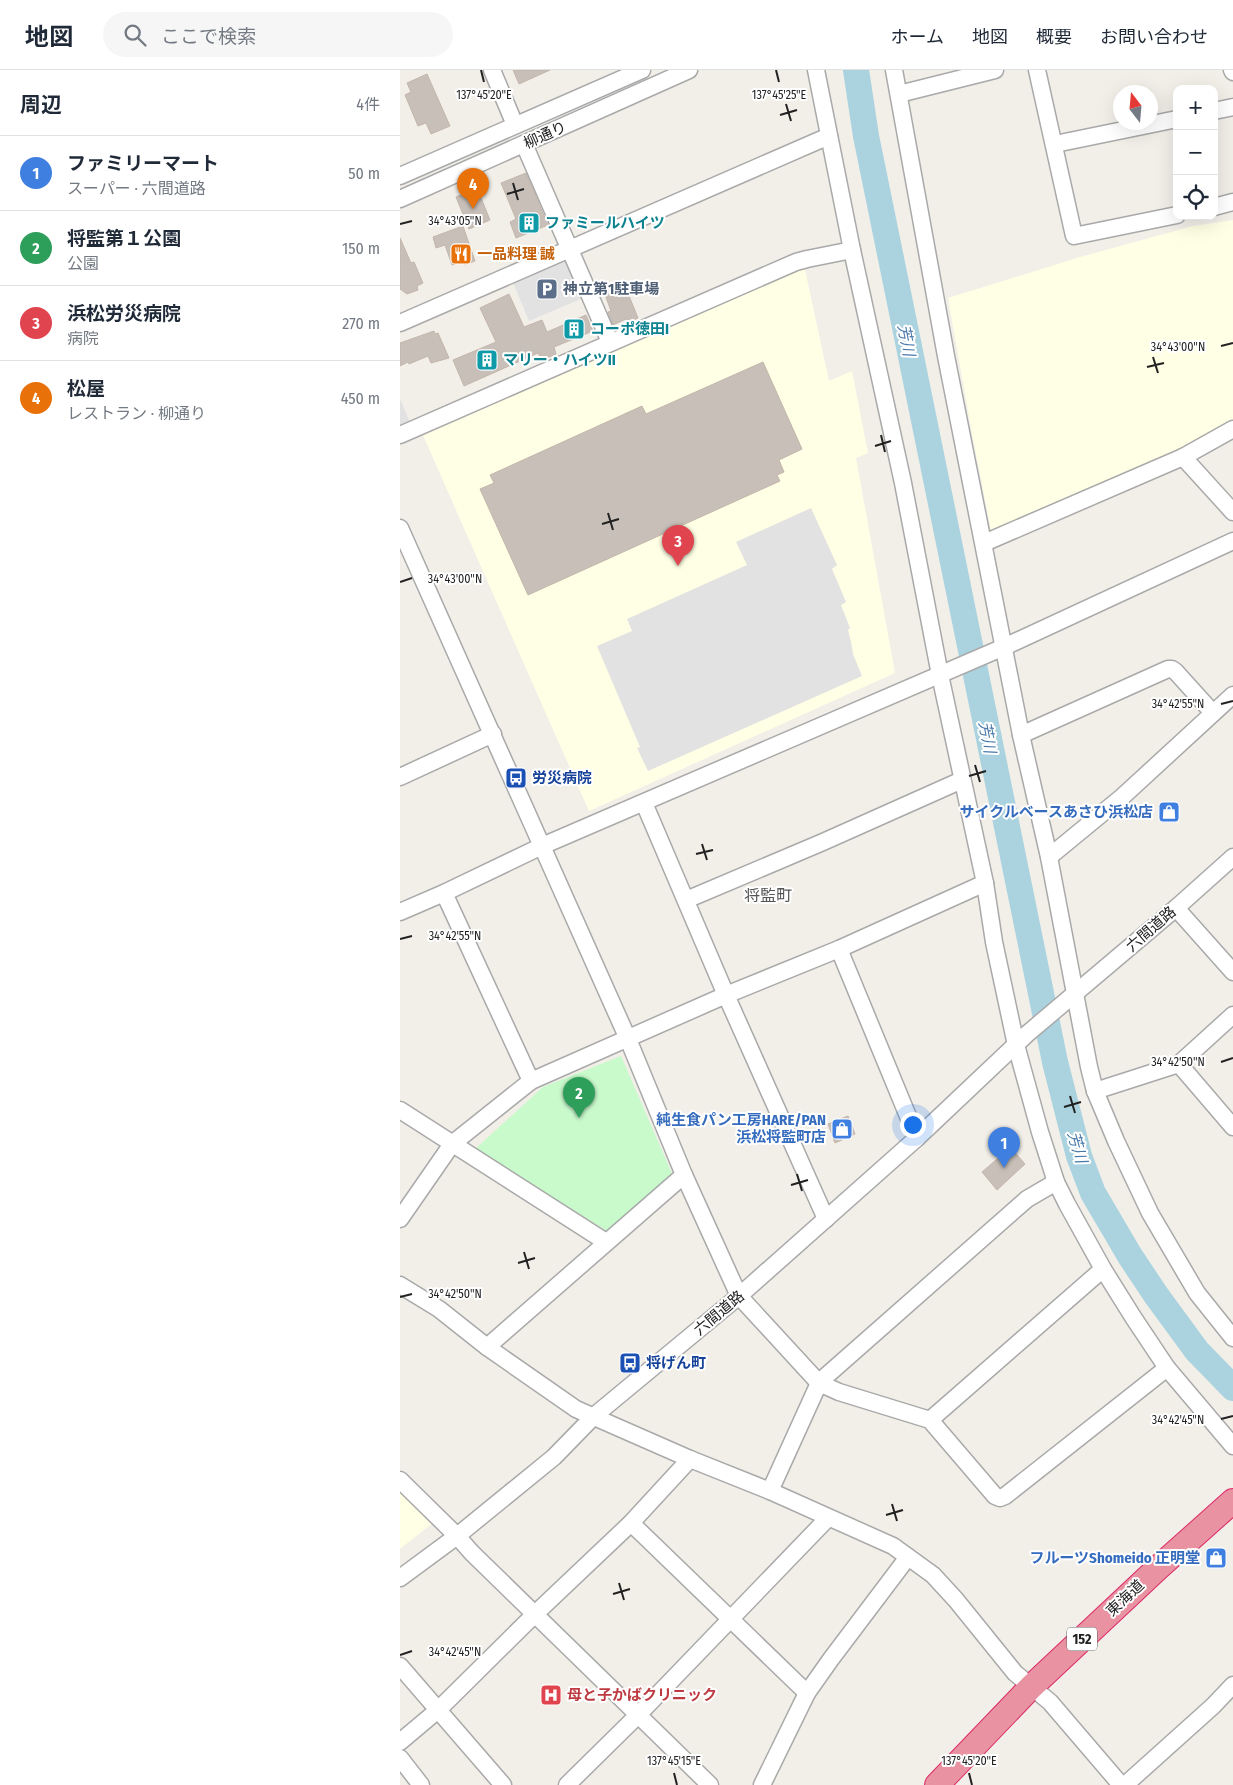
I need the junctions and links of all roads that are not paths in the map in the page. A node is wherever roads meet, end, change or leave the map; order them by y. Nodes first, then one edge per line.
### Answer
1 (492, 70) edge
2 (642, 70) edge
3 (690, 70) edge
4 (816, 70) edge
5 (894, 70) edge
6 (995, 70) edge
7 (1037, 70) edge
8 (899, 94) junction
9 (1233, 107) edge
10 (1218, 110) edge
11 (1173, 120) edge
12 (515, 125) junction
13 (829, 136) junction
14 (524, 144) junction
15 (1055, 144) junction
16 (400, 176) edge
17 (400, 199) edge
18 (1233, 202) edge
19 (1218, 206) edge
20 (1173, 215) edge
21 (570, 248) junction
22 (852, 250) junction
23 (400, 323) edge
24 (610, 342) junction
25 (1233, 429) edge
26 (400, 435) edge
27 (1183, 457) junction
28 (1233, 512) edge
29 (402, 538) edge
30 (1233, 541) edge
31 (984, 543) junction
32 (1001, 648) junction
33 (944, 673) junction
34 (1233, 695) edge
35 (1213, 713) junction
36 (493, 734) junction
37 (1021, 735) junction
38 (400, 777) edge
39 (962, 780) junction
40 (644, 803) junction
41 (542, 846) junction
42 (1049, 857) junction
43 (1233, 857) edge
44 (985, 883) junction
45 (444, 893) junction
46 (686, 900) junction
47 (1176, 908) junction
48 (400, 912) edge
49 (839, 949) junction
50 (1233, 972) edge
51 (726, 995) junction
52 (1071, 997) junction
53 (1233, 1015) edge
54 (628, 1039) junction
55 (1021, 1040) junction
56 (1179, 1064) junction
57 (531, 1081) junction
58 (1095, 1091) junction
59 (400, 1110) edge
60 (1233, 1127) edge
61 (917, 1138) junction
62 (452, 1144) junction
63 (684, 1175) junction
64 (1056, 1182) junction
65 (826, 1218) junction
66 (400, 1219) edge
67 (606, 1242) junction
68 (1104, 1269) junction
69 (400, 1285) edge
70 (739, 1296) junction
71 (1233, 1338) edge
72 (487, 1347) junction
73 (1167, 1368) junction
74 (819, 1383) junction
75 (594, 1416) junction
76 (930, 1420) junction
77 (1233, 1446) edge
78 (690, 1459) junction
79 (400, 1480) edge
80 (770, 1491) junction
81 (1233, 1501) edge
82 (828, 1518) junction
83 (631, 1524) junction
84 (457, 1536) junction
85 (908, 1557) junction
86 (400, 1578) edge
87 (535, 1614) junction
88 (730, 1619) junction
89 (400, 1666) edge
90 (1233, 1685) edge
91 (1031, 1687) junction
92 (807, 1693) junction
93 (438, 1710) junction
94 (638, 1715) junction
95 (400, 1742) edge
96 (400, 1758) edge
97 (422, 1785) edge
98 (503, 1785) edge
99 (567, 1785) edge
100 (710, 1785) edge
101 (762, 1785) edge
102 (937, 1785) edge
103 (1123, 1785) edge

1 - 12 street
2 - 12 street, 柳通り
3 - 14 street, 柳通り
4 - 13 street
5 - 8 street
6 - 8 street
7 - 15 street
8 - 31 street
9 - 10 street
11 - 15 street
12 - 16 street, 柳通り
13 - 21 street
13 - 22 street
14 - 17 street, 柳通り
14 - 21 street
15 - 20 street
18 - 19 street
21 - 23 street
21 - 24 street
22 - 24 street
22 - 33 street
24 - 26 street
25 - 27 street
27 - 28 street
27 - 31 street
29 - 36 street
30 - 32 street
31 - 32 street
32 - 33 street
32 - 37 street
33 - 39 street
33 - 40 street
34 - 35 street
35 - 37 street
35 - 42 street
36 - 38 street
36 - 41 street
37 - 42 street
39 - 44 street
39 - 46 street
40 - 41 street
40 - 46 street
41 - 45 street
41 - 54 street
42 - 52 street
43 - 47 street, 六間道路
44 - 49 street
44 - 55 street
45 - 48 street
45 - 57 street
46 - 51 street
47 - 50 street
47 - 52 street, 六間道路
49 - 51 street
49 - 61 street
51 - 54 street
51 - 65 street
52 - 55 street, 六間道路
52 - 58 street
53 - 56 street
54 - 57 street
54 - 63 street
55 - 61 street, 六間道路
55 - 64 street
56 - 58 street
56 - 60 street
57 - 62 street
58 - 71 street
59 - 62 street
61 - 65 street, 六間道路
62 - 66 street
62 - 67 street
63 - 67 street
63 - 70 street
64 - 68 street
64 - 74 street
65 - 70 street, 六間道路
67 - 72 street
68 - 73 street
68 - 76 street
69 - 72 street
70 - 74 street
70 - 75 street, 六間道路
72 - 75 street
73 - 76 street
73 - 77 street
74 - 76 street
74 - 80 street
75 - 78 street
75 - 84 street, 六間道路
78 - 80 street
78 - 83 street
79 - 84 street
80 - 82 street
81 - 91 highway, 東海道 / 152
82 - 85 street
82 - 88 street
83 - 87 street
83 - 88 street
84 - 86 street, 六間道路
84 - 87 street
85 - 91 street
85 - 92 street
87 - 93 street
87 - 94 street
88 - 92 street
88 - 94 street
89 - 93 street
90 - 103 street
91 - 102 highway, 東海道 / 152
91 - 103 street
92 - 101 street
93 - 95 street
93 - 98 street
94 - 99 street
94 - 100 street
96 - 97 street

